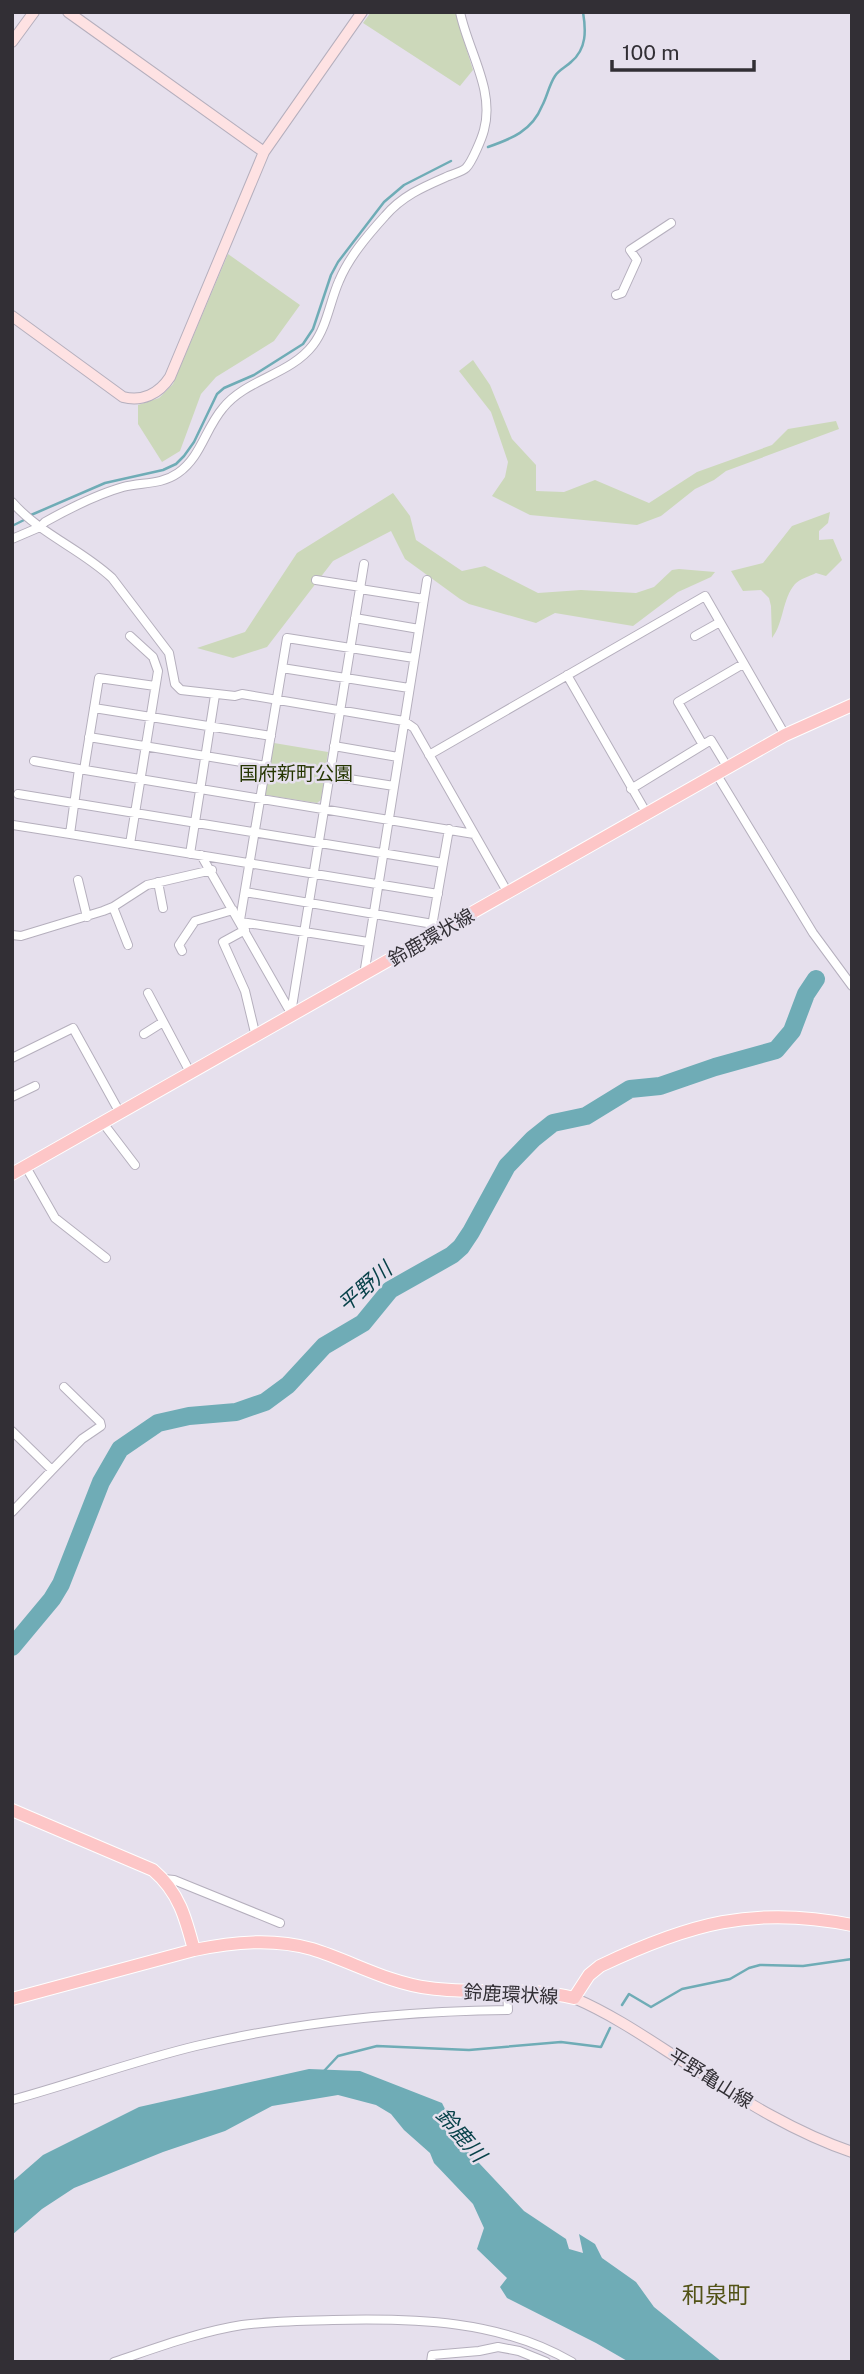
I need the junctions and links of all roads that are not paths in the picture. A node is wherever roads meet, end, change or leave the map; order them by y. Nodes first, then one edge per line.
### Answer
1 (34, 12) edge
2 (68, 12) edge
3 (362, 12) edge
4 (460, 12) edge
5 (12, 42) edge
6 (264, 152) junction
7 (671, 223) dead end
8 (616, 295) dead end
9 (12, 316) edge
10 (12, 502) edge
11 (38, 525) junction
12 (12, 539) edge
13 (364, 564) dead end
14 (316, 580) dead end
15 (427, 580) dead end
16 (360, 588) junction
17 (424, 599) junction
18 (355, 618) junction
19 (720, 622) junction
20 (419, 629) junction
21 (130, 636) dead end
22 (695, 636) dead end
23 (351, 649) junction
24 (414, 658) junction
25 (743, 664) junction
26 (282, 668) junction
27 (567, 674) junction
28 (346, 678) junction
29 (155, 686) junction
30 (409, 688) junction
31 (215, 695) junction
32 (277, 701) junction
33 (852, 705) edge
34 (94, 708) junction
35 (340, 711) junction
36 (150, 717) junction
37 (404, 721) junction
38 (210, 726) junction
39 (785, 735) junction
40 (271, 736) junction
41 (89, 737) junction
42 (703, 745) junction
43 (146, 746) junction
44 (334, 746) junction
45 (429, 755) junction
46 (205, 756) junction
47 (398, 757) junction
48 (34, 761) dead end
49 (266, 766) junction
50 (82, 769) junction
51 (722, 772) junction
52 (330, 776) junction
53 (140, 779) junction
54 (394, 786) junction
55 (200, 789) junction
56 (631, 789) junction
57 (18, 794) dead end
58 (261, 799) junction
59 (74, 803) junction
60 (324, 809) junction
61 (134, 813) junction
62 (647, 814) junction
63 (388, 819) junction
64 (195, 823) junction
65 (13, 825) edge
66 (449, 829) junction
67 (255, 833) junction
68 (70, 834) junction
69 (474, 834) junction
70 (130, 844) junction
71 (318, 844) junction
72 (383, 853) junction
73 (190, 854) junction
74 (201, 855) junction
75 (250, 863) junction
76 (443, 863) junction
77 (212, 870) junction
78 (314, 873) junction
79 (78, 880) dead end
80 (158, 882) junction
81 (378, 884) junction
82 (245, 892) junction
83 (508, 893) junction
84 (438, 894) junction
85 (309, 903) junction
86 (113, 907) junction
87 (163, 908) dead end
88 (233, 910) junction
89 (373, 913) junction
90 (87, 917) junction
91 (242, 924) junction
92 (433, 930) junction
93 (304, 932) junction
94 (12, 935) edge
95 (368, 942) junction
96 (128, 945) dead end
97 (182, 951) dead end
98 (364, 975) junction
99 (852, 986) edge
100 (148, 993) dead end
101 (291, 1014) junction
102 (163, 1022) junction
103 (144, 1034) dead end
104 (256, 1037) junction
105 (12, 1058) edge
106 (191, 1074) junction
107 (35, 1086) dead end
108 (12, 1097) edge
109 (120, 1113) junction
110 (103, 1123) junction
111 (135, 1164) dead end
112 (26, 1167) junction
113 (12, 1174) edge
114 (106, 1258) dead end
115 (64, 1387) dead end
116 (12, 1431) edge
117 (52, 1470) junction
118 (12, 1512) edge
119 (12, 1810) edge
120 (164, 1879) junction
121 (279, 1923) dead end
122 (852, 1924) edge
123 (194, 1950) junction
124 (507, 1991) junction
125 (574, 1998) junction
126 (12, 1999) edge
127 (12, 2100) edge
128 (852, 2152) edge
129 (114, 2362) edge
130 (431, 2362) edge
131 (546, 2362) edge
132 (572, 2362) edge

1 - 5 street
2 - 6 street
3 - 6 street
4 - 11 street
6 - 9 street
7 - 8 street
10 - 11 street
11 - 12 street
11 - 31 street
13 - 16 street
14 - 16 street
15 - 17 street
16 - 17 street
16 - 18 street
17 - 20 street
18 - 20 street
18 - 23 street
19 - 22 street
19 - 25 street
19 - 27 street
20 - 24 street
21 - 29 street
23 - 24 street
23 - 26 street
23 - 28 street
24 - 30 street
25 - 39 street
25 - 42 street
26 - 28 street
26 - 32 street
27 - 45 street
27 - 56 street
28 - 30 street
28 - 35 street
29 - 34 street
29 - 36 street
30 - 37 street
31 - 32 street
31 - 38 street
32 - 35 street
32 - 40 street
33 - 39 main road, 鈴鹿環状線
34 - 36 street
34 - 41 street
35 - 37 street
35 - 44 street
36 - 38 street
36 - 43 street
37 - 45 street
37 - 47 street
38 - 40 street
38 - 46 street
39 - 51 main road, 鈴鹿環状線
40 - 49 street
41 - 43 street
41 - 50 street
42 - 51 street
42 - 56 street
43 - 46 street
43 - 53 street
44 - 47 street
44 - 52 street
45 - 69 street
46 - 49 street
46 - 55 street
47 - 54 street
48 - 50 street
49 - 58 street
50 - 53 street
50 - 59 street
51 - 62 main road, 鈴鹿環状線
51 - 99 street
52 - 54 street
52 - 60 street
53 - 55 street
53 - 61 street
54 - 63 street
55 - 58 street
55 - 64 street
56 - 62 street
57 - 59 street
58 - 60 street
58 - 67 street
59 - 61 street
59 - 68 street
60 - 63 street
60 - 71 street
61 - 64 street
61 - 70 street
62 - 83 main road, 鈴鹿環状線
63 - 66 street
63 - 72 street
64 - 67 street
64 - 73 street
65 - 68 street
66 - 69 street
66 - 76 street
67 - 71 street
67 - 75 street
68 - 70 street
69 - 83 street
70 - 73 street
71 - 72 street
71 - 78 street
72 - 76 street
72 - 81 street
73 - 74 street
74 - 75 street
74 - 77 street
75 - 78 street
75 - 82 street
76 - 84 street
77 - 80 street
77 - 88 street
78 - 81 street
78 - 85 street
79 - 90 street
80 - 86 street
80 - 87 street
81 - 84 street
81 - 89 street
82 - 85 street
82 - 91 street
83 - 92 main road, 鈴鹿環状線
84 - 92 street
85 - 89 street
85 - 93 street
86 - 90 street
86 - 96 street
88 - 91 street
88 - 97 street
89 - 92 street
89 - 95 street
90 - 94 street
91 - 93 street
91 - 101 street
91 - 104 street
92 - 98 main road, 鈴鹿環状線
93 - 95 street
93 - 101 street
95 - 98 street
98 - 101 main road, 鈴鹿環状線
100 - 102 street
101 - 104 main road, 鈴鹿環状線
102 - 103 street
102 - 106 street
104 - 106 main road, 鈴鹿環状線
105 - 109 street
106 - 109 main road, 鈴鹿環状線
107 - 108 street
109 - 110 main road, 鈴鹿環状線
110 - 111 street
110 - 112 main road, 鈴鹿環状線
112 - 113 main road, 鈴鹿環状線
112 - 114 street
115 - 117 street
116 - 117 street
117 - 118 street
119 - 120 main road
120 - 121 street
120 - 123 main road
122 - 125 main road, 鈴鹿環状線
123 - 124 main road, 鈴鹿環状線
123 - 126 main road, 鈴鹿環状線
124 - 125 main road, 鈴鹿環状線
124 - 127 street
125 - 128 street, 平野亀山線
129 - 132 street
130 - 131 street

